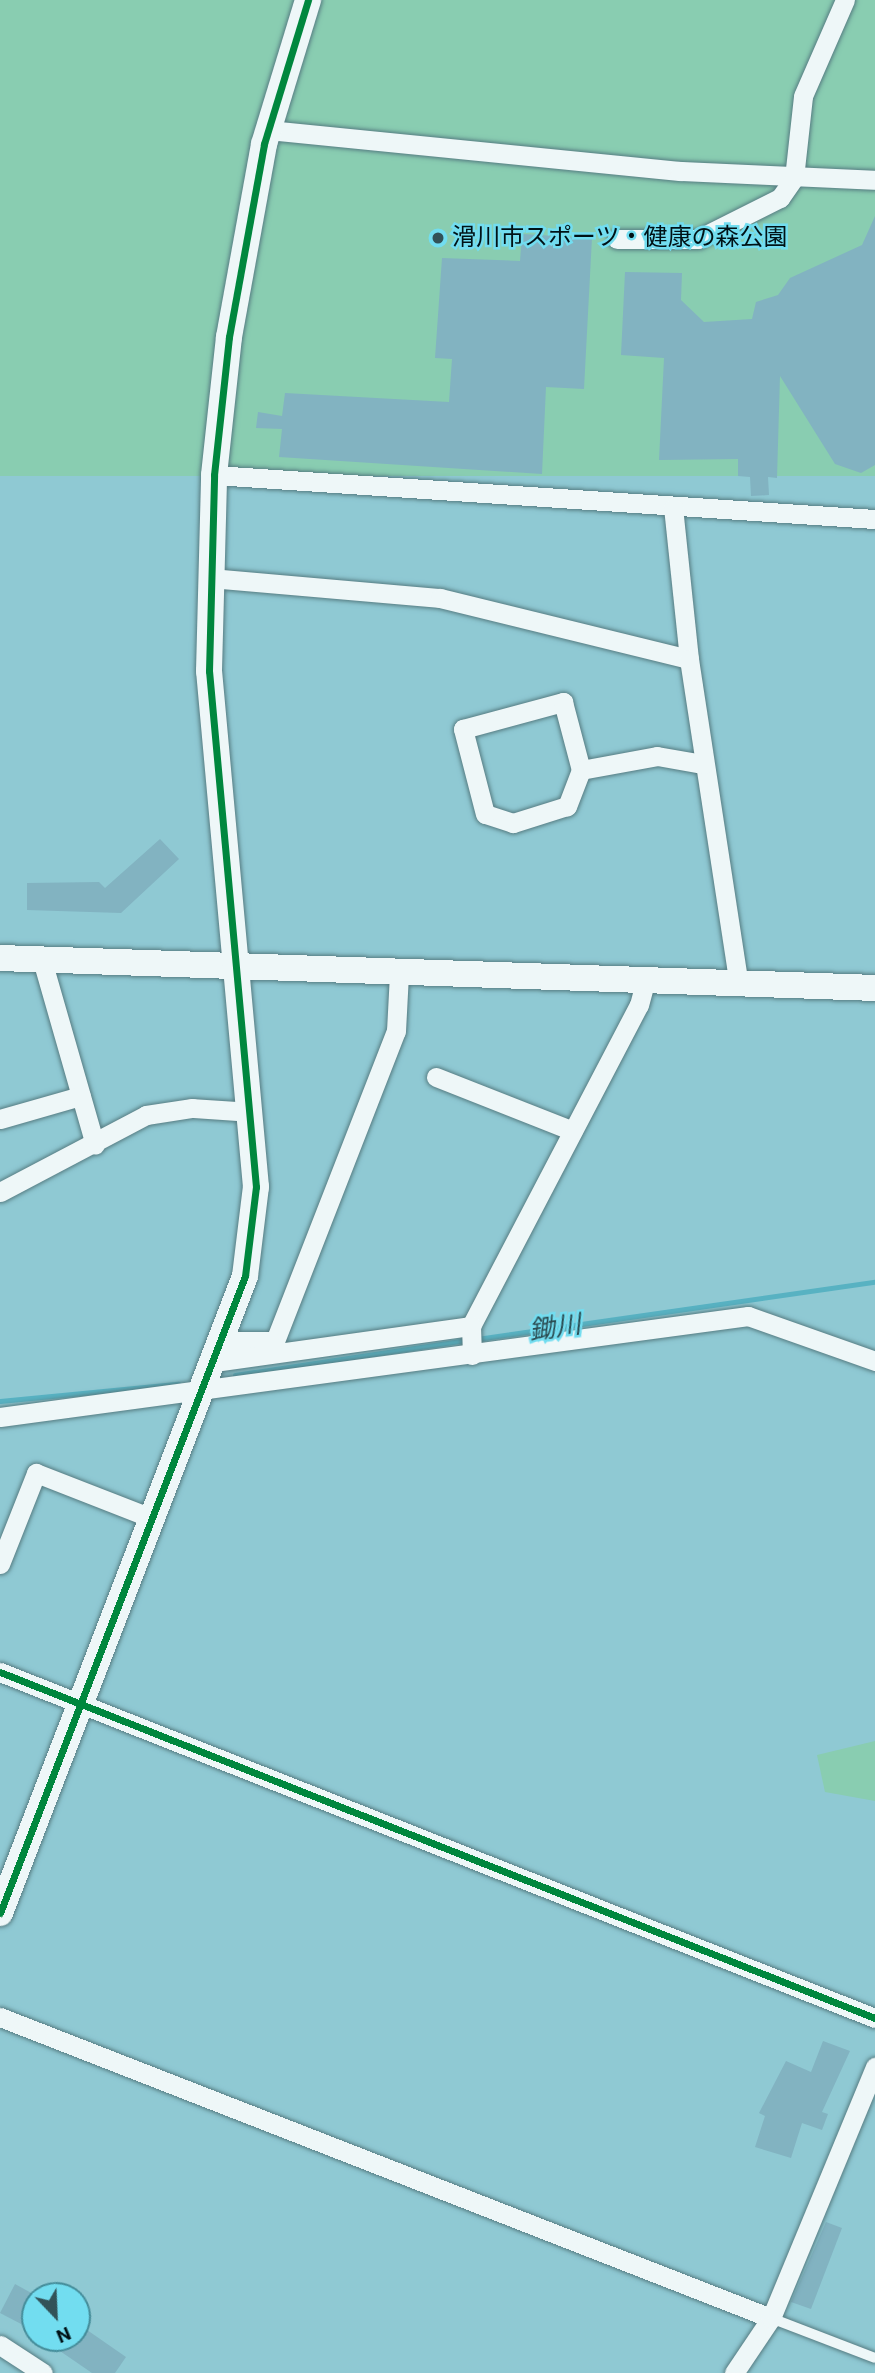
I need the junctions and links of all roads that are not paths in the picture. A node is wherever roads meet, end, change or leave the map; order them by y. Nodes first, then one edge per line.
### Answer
1 (308, 0) edge
2 (845, 0) edge
3 (268, 130) junction
4 (794, 178) junction
5 (875, 180) edge
6 (617, 239) dead end
7 (214, 475) junction
8 (673, 508) junction
9 (875, 519) edge
10 (211, 578) junction
11 (689, 659) junction
12 (703, 764) junction
13 (582, 770) junction
14 (0, 958) edge
15 (41, 960) junction
16 (233, 966) junction
17 (399, 973) junction
18 (645, 982) junction
19 (739, 985) junction
20 (875, 988) edge
21 (436, 1077) dead end
22 (81, 1096) junction
23 (250, 1112) junction
24 (0, 1119) edge
25 (573, 1131) junction
26 (95, 1145) junction
27 (0, 1192) edge
28 (471, 1341) junction
29 (218, 1352) junction
30 (875, 1361) edge
31 (204, 1392) junction
32 (0, 1417) edge
33 (154, 1519) junction
34 (0, 1563) edge
35 (0, 1672) edge
36 (82, 1703) junction
37 (0, 1913) edge
38 (0, 2017) edge
39 (875, 2018) edge
40 (875, 2067) edge
41 (771, 2318) junction
42 (0, 2345) edge
43 (875, 2358) edge
44 (43, 2373) edge
45 (734, 2373) edge

1 - 3 street
2 - 4 street
3 - 4 street
3 - 7 street
4 - 5 street
4 - 6 street
7 - 8 street
7 - 10 street
8 - 9 street
8 - 11 street
10 - 11 street
10 - 16 street
11 - 12 street
12 - 13 street
12 - 19 street
13 - 13 street
14 - 15 street
15 - 16 street
15 - 22 street
16 - 17 street
16 - 23 street
17 - 18 street
17 - 29 street
18 - 19 street
18 - 25 street
19 - 20 street
21 - 25 street
22 - 24 street
22 - 26 street
23 - 26 street
23 - 29 street
25 - 28 street
26 - 27 street
28 - 29 street
28 - 30 street
28 - 31 street
29 - 31 street
31 - 32 street
31 - 33 street
33 - 34 street
33 - 36 street
35 - 36 street
36 - 37 street
36 - 39 street
38 - 41 street
40 - 41 street
41 - 43 lane
41 - 45 street
42 - 44 street

